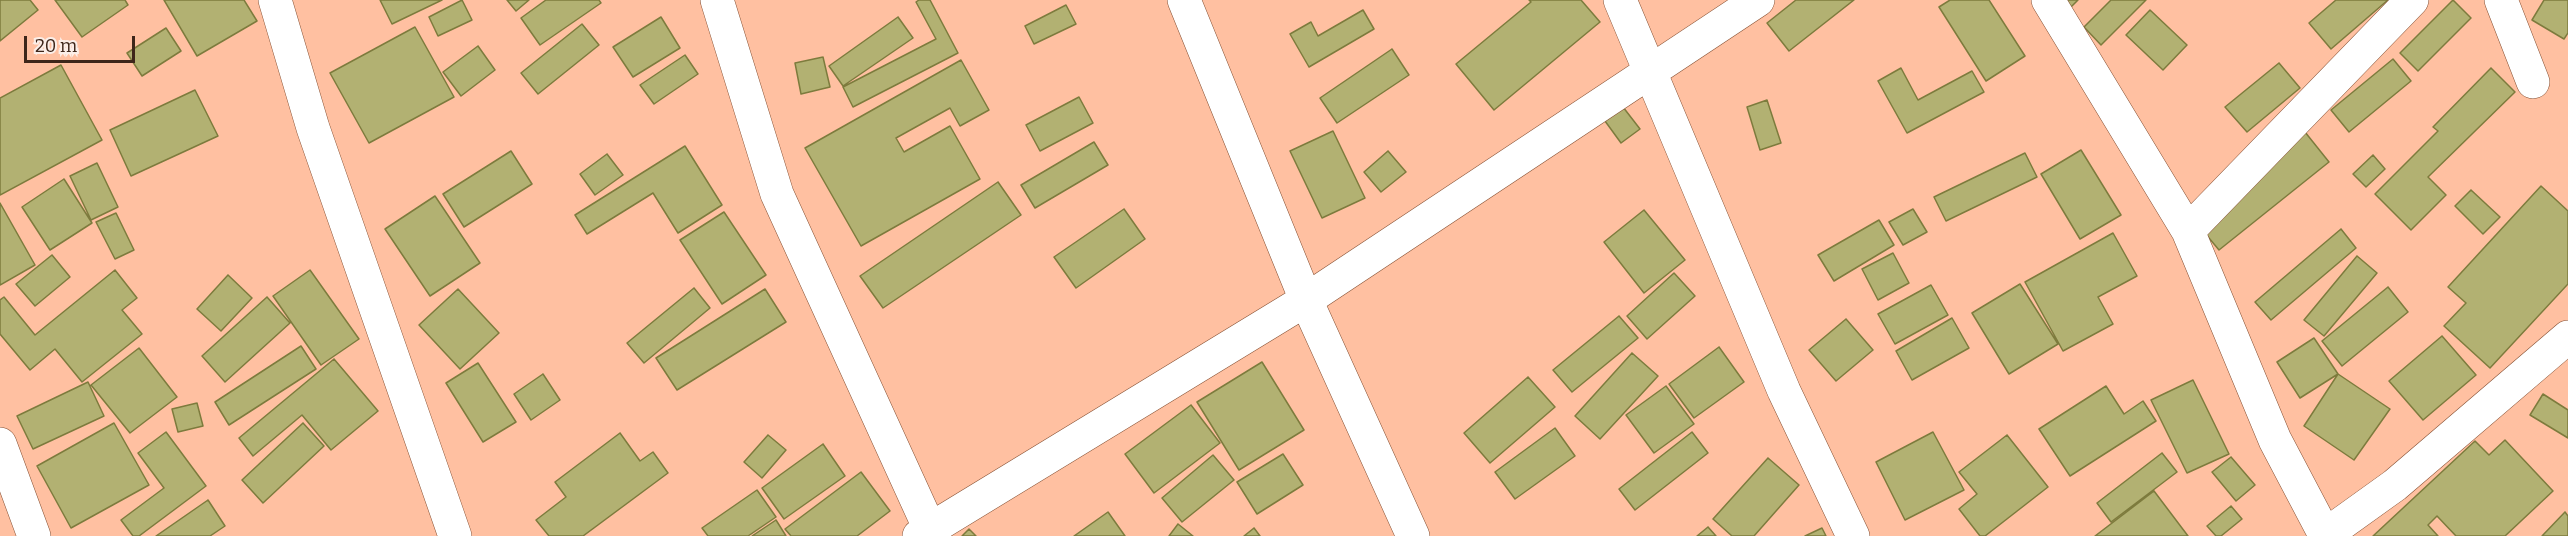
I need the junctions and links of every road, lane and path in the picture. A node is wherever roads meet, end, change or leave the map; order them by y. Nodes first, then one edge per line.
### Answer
1 (275, 0) edge
2 (717, 0) edge
3 (1184, 0) edge
4 (1620, 0) edge
5 (1758, 0) edge
6 (2048, 0) edge
7 (2412, 0) edge
8 (2501, 0) edge
9 (1649, 72) junction
10 (2533, 82) dead end
11 (2188, 231) junction
12 (1306, 300) junction
13 (2566, 342) edge
14 (0, 444) edge
15 (927, 534) edge
16 (34, 536) edge
17 (455, 536) edge
18 (1413, 536) edge
19 (1853, 536) edge
20 (2325, 536) edge

1 - 17 street
2 - 15 street
3 - 12 street
4 - 9 street
5 - 9 street
6 - 11 street
7 - 11 street
8 - 10 street
9 - 12 street
9 - 19 street
11 - 20 street
12 - 15 street
12 - 18 street
13 - 20 street
14 - 16 street

